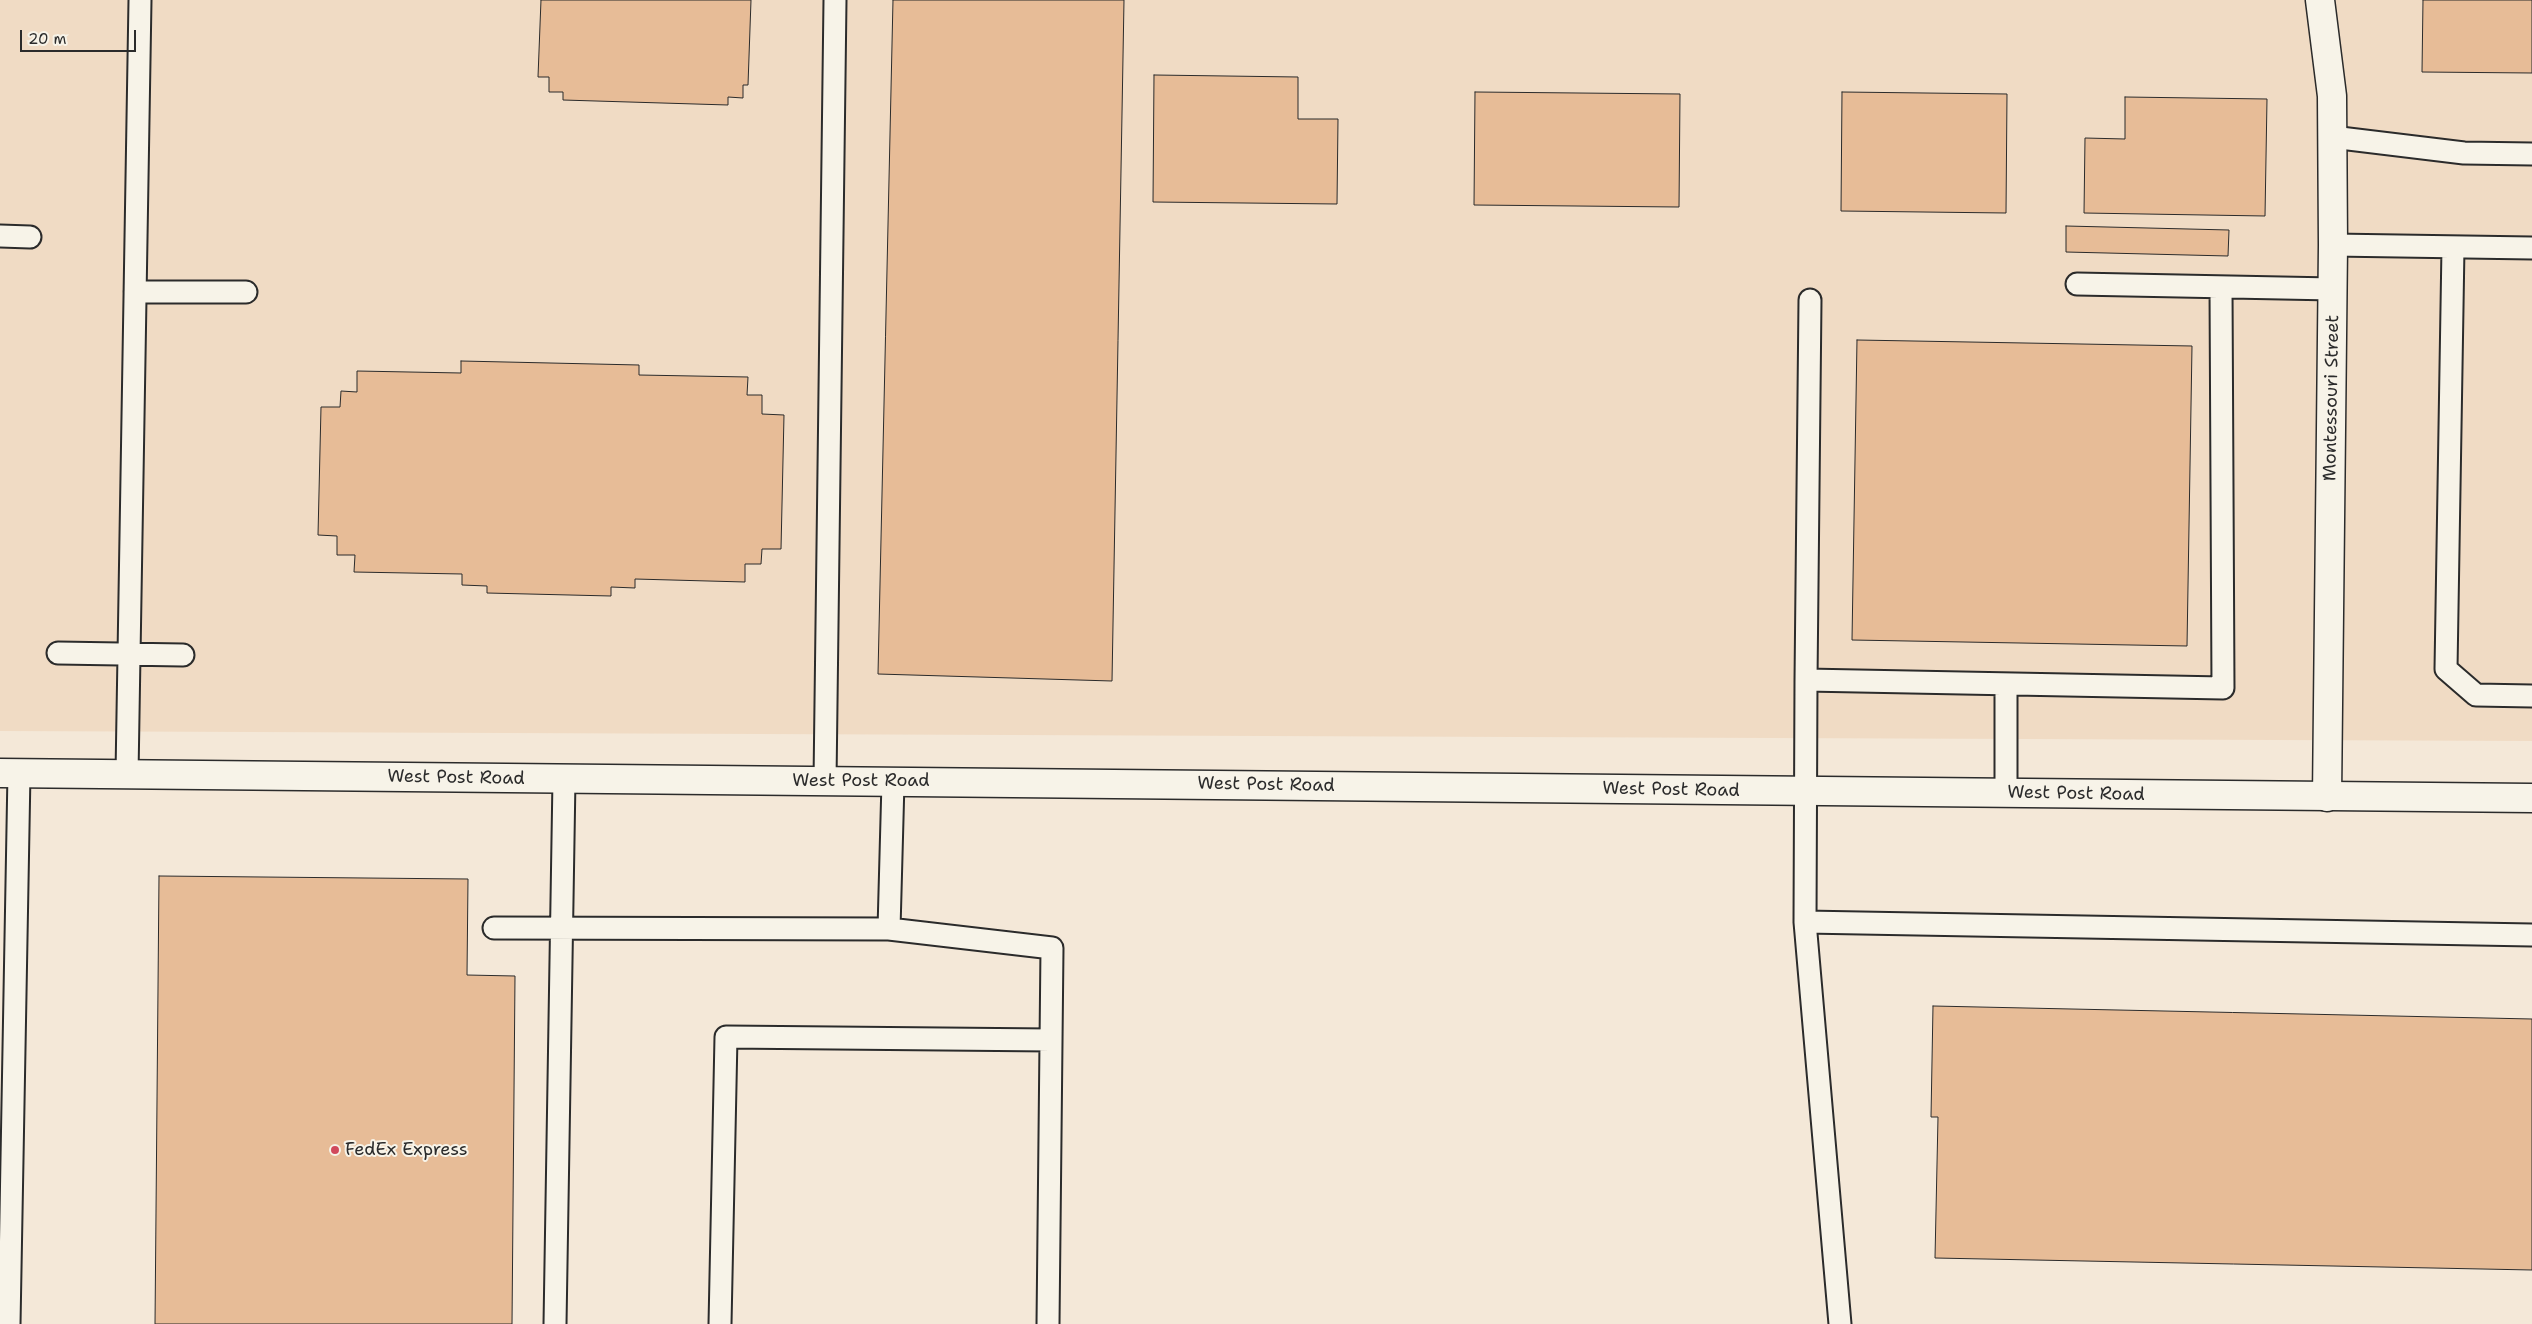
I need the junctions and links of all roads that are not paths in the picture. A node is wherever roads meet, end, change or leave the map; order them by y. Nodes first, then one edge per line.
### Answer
1 (140, 0) edge
2 (835, 0) edge
3 (2320, 0) edge
4 (2332, 137) junction
5 (2532, 154) edge
6 (0, 236) edge
7 (30, 237) dead end
8 (2333, 245) junction
9 (2454, 247) junction
10 (2532, 248) edge
11 (2077, 284) dead end
12 (2221, 287) junction
13 (2333, 289) junction
14 (135, 292) junction
15 (246, 292) dead end
16 (1810, 300) dead end
17 (58, 653) dead end
18 (128, 654) junction
19 (183, 655) dead end
20 (1806, 680) junction
21 (2006, 684) junction
22 (2532, 696) edge
23 (10, 773) edge
24 (127, 774) junction
25 (564, 779) junction
26 (825, 781) junction
27 (893, 782) junction
28 (1806, 791) junction
29 (2006, 793) junction
30 (2327, 797) junction
31 (2532, 798) edge
32 (1805, 922) junction
33 (494, 928) dead end
34 (561, 928) junction
35 (889, 928) junction
36 (2532, 935) edge
37 (1051, 1040) junction
38 (9, 1324) edge
39 (555, 1324) edge
40 (720, 1324) edge
41 (1048, 1324) edge
42 (1840, 1324) edge

1 - 14 lane
2 - 26 lane
3 - 4 street, Montessouri Street
4 - 5 lane
4 - 8 street, Montessouri Street
6 - 7 lane
8 - 9 lane
8 - 13 street, Montessouri Street
9 - 10 lane
9 - 22 lane
11 - 12 lane
12 - 13 lane
12 - 21 lane
13 - 30 street, Montessouri Street
14 - 15 lane
14 - 18 lane
16 - 20 lane
17 - 18 lane
18 - 19 lane
18 - 24 lane
20 - 21 lane
20 - 28 lane
21 - 29 lane
23 - 24 street, West Post Road
23 - 38 lane
24 - 25 street, West Post Road
25 - 26 street, West Post Road
25 - 34 lane
26 - 27 street, West Post Road
27 - 28 street, West Post Road
27 - 35 lane
28 - 29 street, West Post Road
28 - 32 lane
29 - 30 street, West Post Road
30 - 31 street, West Post Road
32 - 36 lane
32 - 42 lane
33 - 34 lane
34 - 35 lane
34 - 39 lane
35 - 37 lane
37 - 40 lane
37 - 41 lane

